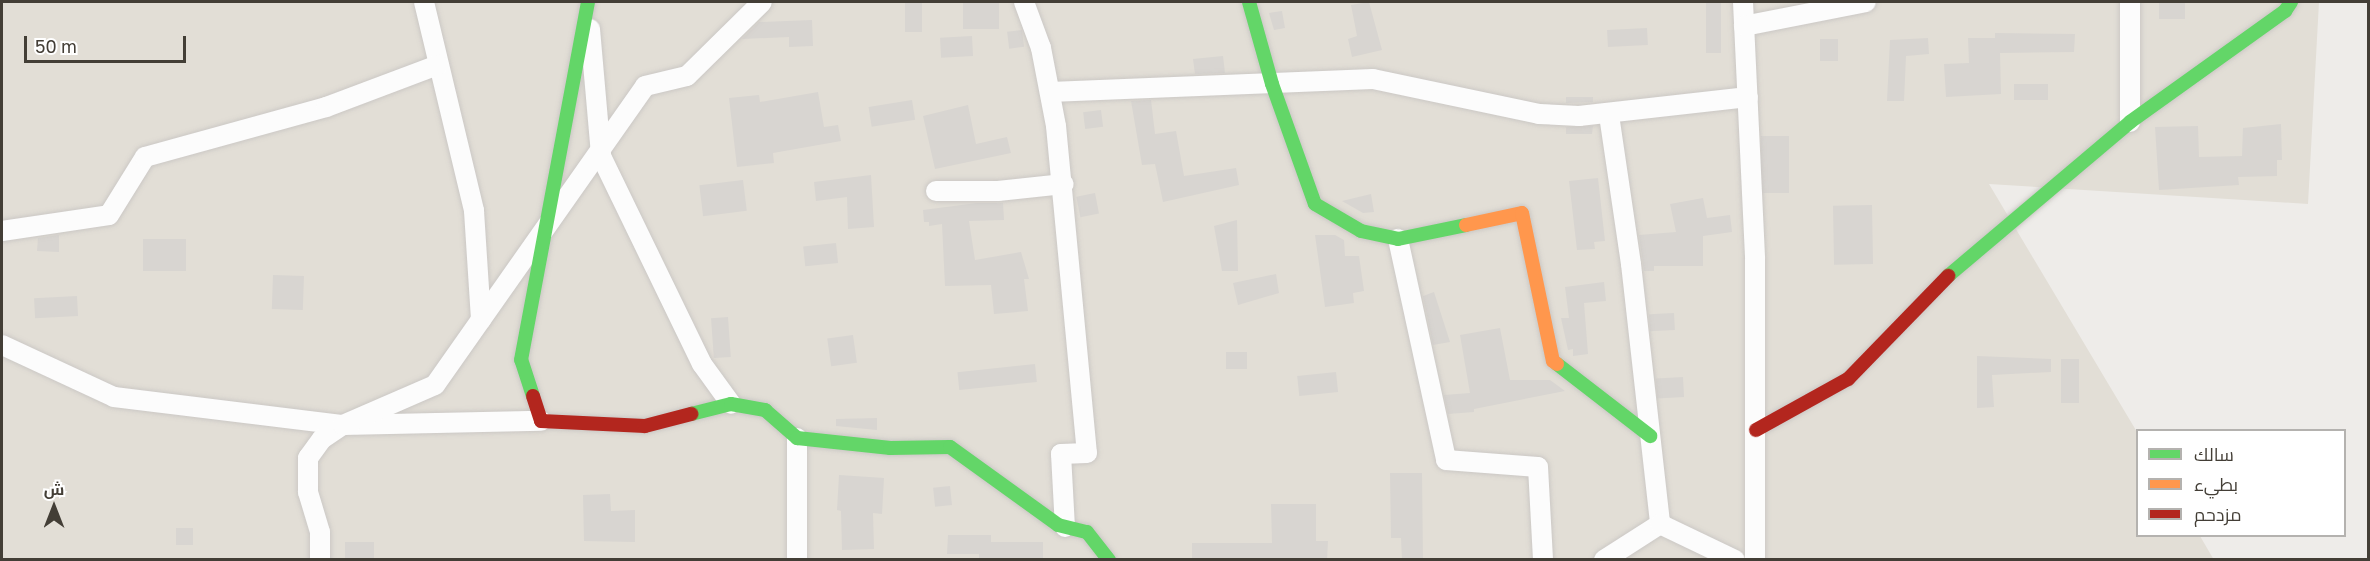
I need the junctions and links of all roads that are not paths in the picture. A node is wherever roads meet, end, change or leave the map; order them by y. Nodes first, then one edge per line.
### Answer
1 (424, 2) edge
2 (588, 2) edge
3 (762, 2) edge
4 (1024, 2) edge
5 (1249, 2) edge
6 (1743, 2) edge
7 (1866, 2) edge
8 (2130, 2) edge
9 (2291, 2) edge
10 (1744, 26) junction
11 (438, 65) junction
12 (1272, 84) junction
13 (1050, 92) junction
14 (1748, 97) junction
15 (1609, 115) junction
16 (2130, 122) junction
17 (600, 151) junction
18 (1064, 184) junction
19 (936, 191) dead end
20 (2, 231) edge
21 (542, 233) junction
22 (1398, 239) junction
23 (482, 320) junction
24 (2, 345) edge
25 (731, 404) junction
26 (541, 421) junction
27 (343, 425) junction
28 (1756, 430) junction
29 (1650, 436) junction
30 (797, 438) junction
31 (1660, 524) junction
32 (1065, 527) junction
33 (321, 560) edge
34 (797, 560) edge
35 (1109, 560) edge
36 (1543, 560) edge
37 (1604, 560) edge
38 (1735, 560) edge
39 (1755, 560) edge

1 - 11 street
2 - 17 street
2 - 21 street
3 - 17 street
4 - 13 street
5 - 12 street
6 - 10 street
7 - 10 street
8 - 16 street
9 - 16 street
10 - 14 street
11 - 20 street
11 - 23 street
12 - 13 street
12 - 15 street
12 - 22 street
13 - 18 street
14 - 15 street
14 - 28 street
15 - 29 street
16 - 28 street
17 - 21 street
17 - 25 street
18 - 19 street
18 - 32 street
21 - 23 street
21 - 26 street
22 - 29 street
22 - 36 street
23 - 27 street
24 - 27 street
25 - 26 street
25 - 30 street
26 - 27 street
27 - 33 street
28 - 39 street
29 - 31 street
30 - 32 street
30 - 34 street
31 - 37 street
31 - 38 street
32 - 35 street

